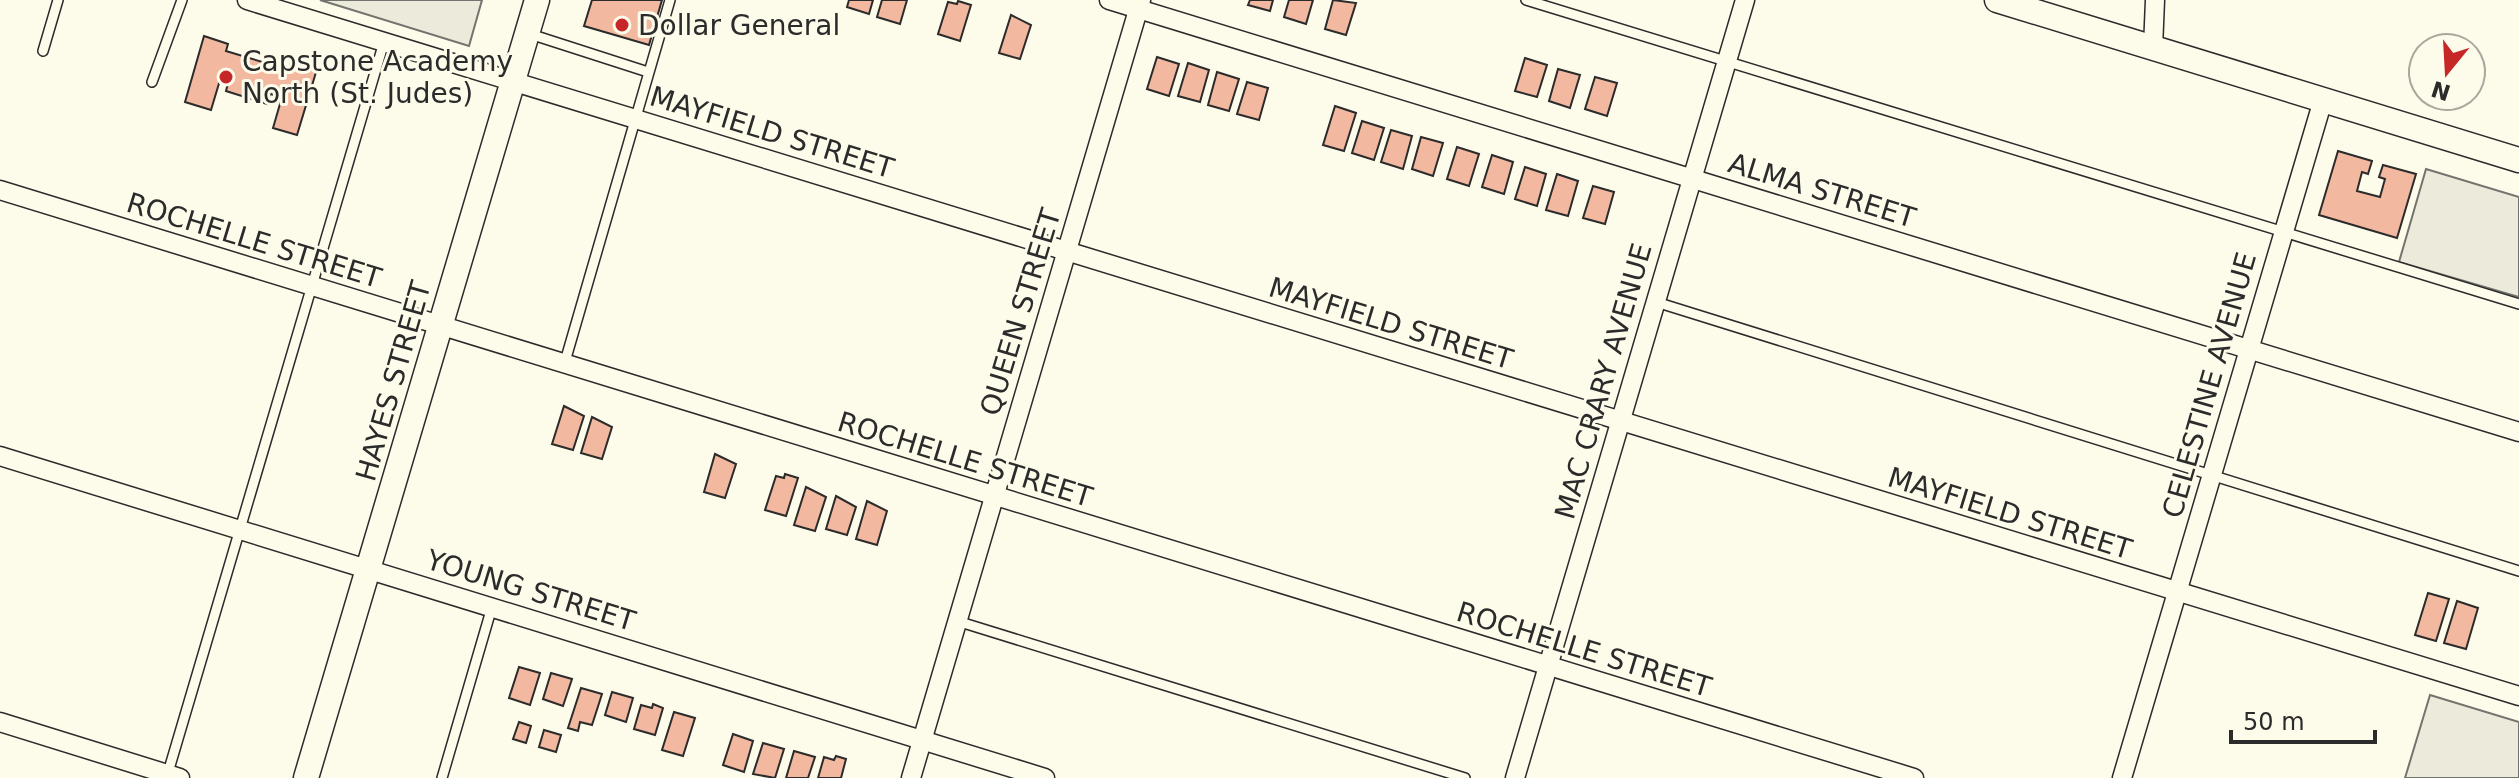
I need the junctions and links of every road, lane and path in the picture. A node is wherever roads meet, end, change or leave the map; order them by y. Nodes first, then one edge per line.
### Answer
1 (58, 0) edge
2 (182, 0) edge
3 (247, 0) edge
4 (537, 0) edge
5 (670, 0) edge
6 (1109, 0) edge
7 (1526, 0) edge
8 (1745, 0) edge
9 (1997, 0) edge
10 (2155, 0) edge
11 (1140, 5) edge
12 (527, 33) junction
13 (384, 42) junction
14 (2153, 48) junction
15 (43, 51) dead end
16 (1726, 63) junction
17 (648, 72) junction
18 (152, 82) dead end
19 (513, 82) junction
20 (2323, 100) junction
21 (634, 119) junction
22 (2519, 160) edge
23 (1692, 180) junction
24 (0, 190) edge
25 (2283, 235) junction
26 (1067, 252) junction
27 (313, 288) junction
28 (1656, 302) junction
29 (2519, 304) edge
30 (440, 327) junction
31 (2248, 351) junction
32 (564, 365) junction
33 (1620, 423) junction
34 (2519, 432) edge
35 (0, 456) edge
36 (2211, 477) junction
37 (994, 497) junction
38 (240, 530) junction
39 (368, 569) junction
40 (2519, 571) edge
41 (2177, 593) junction
42 (492, 607) junction
43 (957, 621) junction
44 (1548, 667) junction
45 (2519, 696) edge
46 (0, 722) edge
47 (922, 740) junction
48 (172, 777) edge
49 (306, 778) edge
50 (442, 778) edge
51 (911, 778) edge
52 (1045, 778) edge
53 (1465, 778) edge
54 (1515, 778) edge
55 (1914, 778) edge
56 (2122, 778) edge

1 - 15 lane
2 - 18 lane
3 - 13 street, MAYFIELD STREET
4 - 12 street, HAYES STREET
5 - 17 lane
6 - 11 street, ALMA STREET
7 - 16 lane
8 - 16 street, MAC CRARY AVENUE
9 - 14 street
10 - 14 street
11 - 23 street, ALMA STREET
11 - 26 street, QUEEN STREET
12 - 17 lane
12 - 19 street, HAYES STREET
13 - 19 street, MAYFIELD STREET
13 - 27 lane
14 - 20 street
16 - 23 street, MAC CRARY AVENUE
16 - 25 lane
17 - 21 lane
19 - 21 street, MAYFIELD STREET
19 - 30 street, HAYES STREET
20 - 22 street
20 - 25 street, CELESTINE AVENUE
21 - 26 street, MAYFIELD STREET
21 - 32 lane
23 - 28 street, MAC CRARY AVENUE
23 - 31 street, ALMA STREET
24 - 27 street, ROCHELLE STREET
25 - 29 lane
25 - 31 street, CELESTINE AVENUE
26 - 33 street, MAYFIELD STREET
26 - 37 street, QUEEN STREET
27 - 30 street, ROCHELLE STREET
27 - 38 lane
28 - 33 street, MAC CRARY AVENUE
28 - 36 lane
30 - 32 street, ROCHELLE STREET
30 - 39 street, HAYES STREET
31 - 34 street, ALMA STREET
31 - 36 street, CELESTINE AVENUE
32 - 37 street, ROCHELLE STREET
33 - 41 street, MAYFIELD STREET
33 - 44 street, MAC CRARY AVENUE
35 - 38 street, YOUNG STREET
36 - 40 lane
36 - 41 street, CELESTINE AVENUE
37 - 43 street, QUEEN STREET
37 - 44 street, ROCHELLE STREET
38 - 39 street, YOUNG STREET
38 - 48 lane
39 - 42 street, YOUNG STREET
39 - 49 street, HAYES STREET
41 - 45 street, MAYFIELD STREET
41 - 56 street, CELESTINE AVENUE
42 - 47 street, YOUNG STREET
42 - 50 lane
43 - 47 street, QUEEN STREET
43 - 53 lane
44 - 54 street, MAC CRARY AVENUE
44 - 55 street, ROCHELLE STREET
46 - 48 street
47 - 51 street, QUEEN STREET
47 - 52 street, YOUNG STREET

